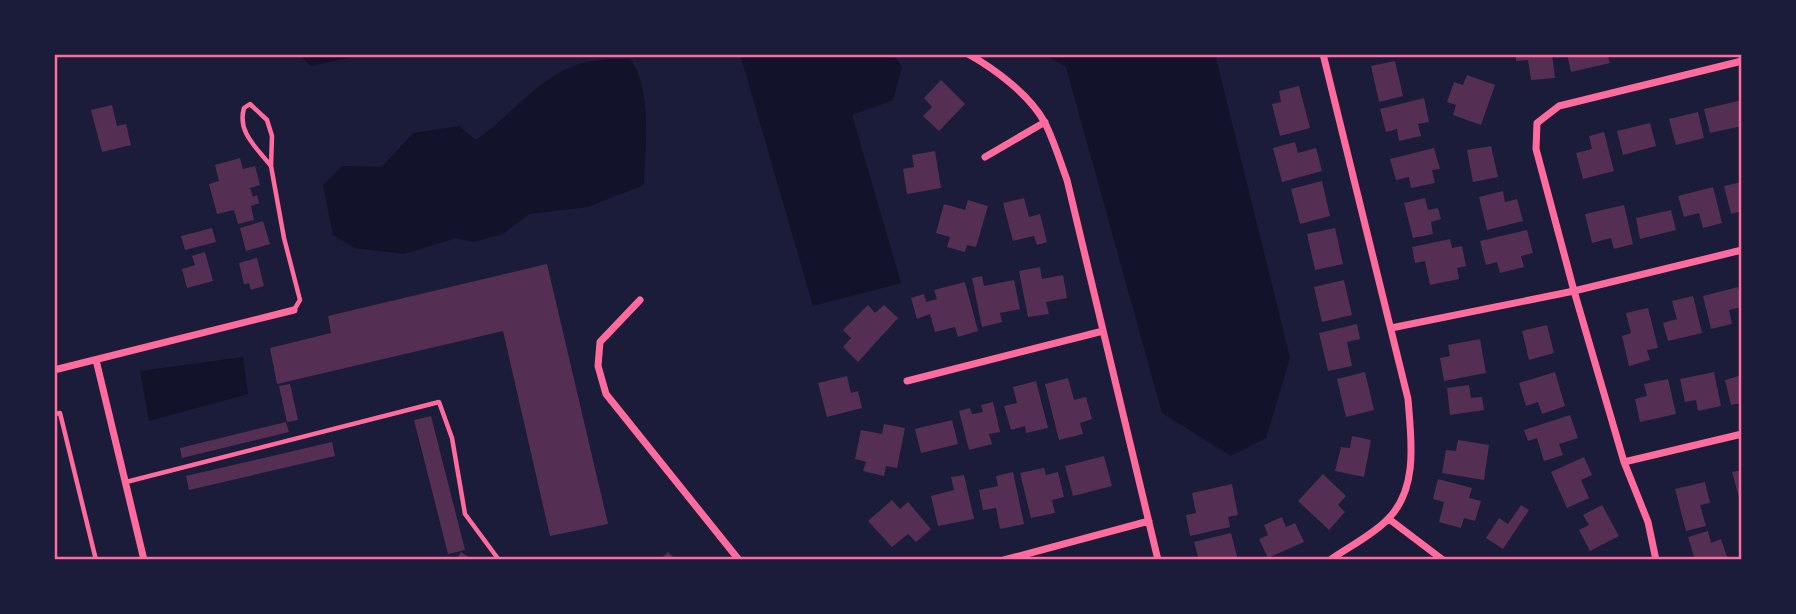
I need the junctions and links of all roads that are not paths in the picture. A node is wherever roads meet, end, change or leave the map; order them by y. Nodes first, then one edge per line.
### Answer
1 (968, 54) edge
2 (1323, 54) edge
3 (1742, 61) edge
4 (1045, 122) junction
5 (985, 157) dead end
6 (271, 166) junction
7 (1742, 250) edge
8 (1574, 291) junction
9 (640, 300) dead end
10 (294, 310) joint
11 (1391, 328) junction
12 (1103, 331) junction
13 (96, 360) junction
14 (54, 370) edge
15 (907, 381) dead end
16 (54, 414) edge
17 (1742, 434) edge
18 (1624, 462) junction
19 (125, 482) junction
20 (1389, 519) junction
21 (1149, 521) junction
22 (96, 560) edge
23 (144, 560) edge
24 (499, 560) edge
25 (738, 560) edge
26 (1004, 560) edge
27 (1158, 560) edge
28 (1330, 560) edge
29 (1443, 560) edge
30 (1656, 560) edge

1 - 4 street
2 - 11 street
3 - 8 street
4 - 5 street
4 - 12 street
6 - 6 lane
6 - 10 lane
7 - 8 street
8 - 11 street
8 - 18 street
9 - 25 street
10 - 13 street
11 - 20 street
12 - 15 street
12 - 21 street
13 - 14 street
13 - 19 street
16 - 22 lane
17 - 18 street
18 - 30 street
19 - 23 street
19 - 24 lane
20 - 28 street
20 - 29 street
21 - 26 street
21 - 27 street

